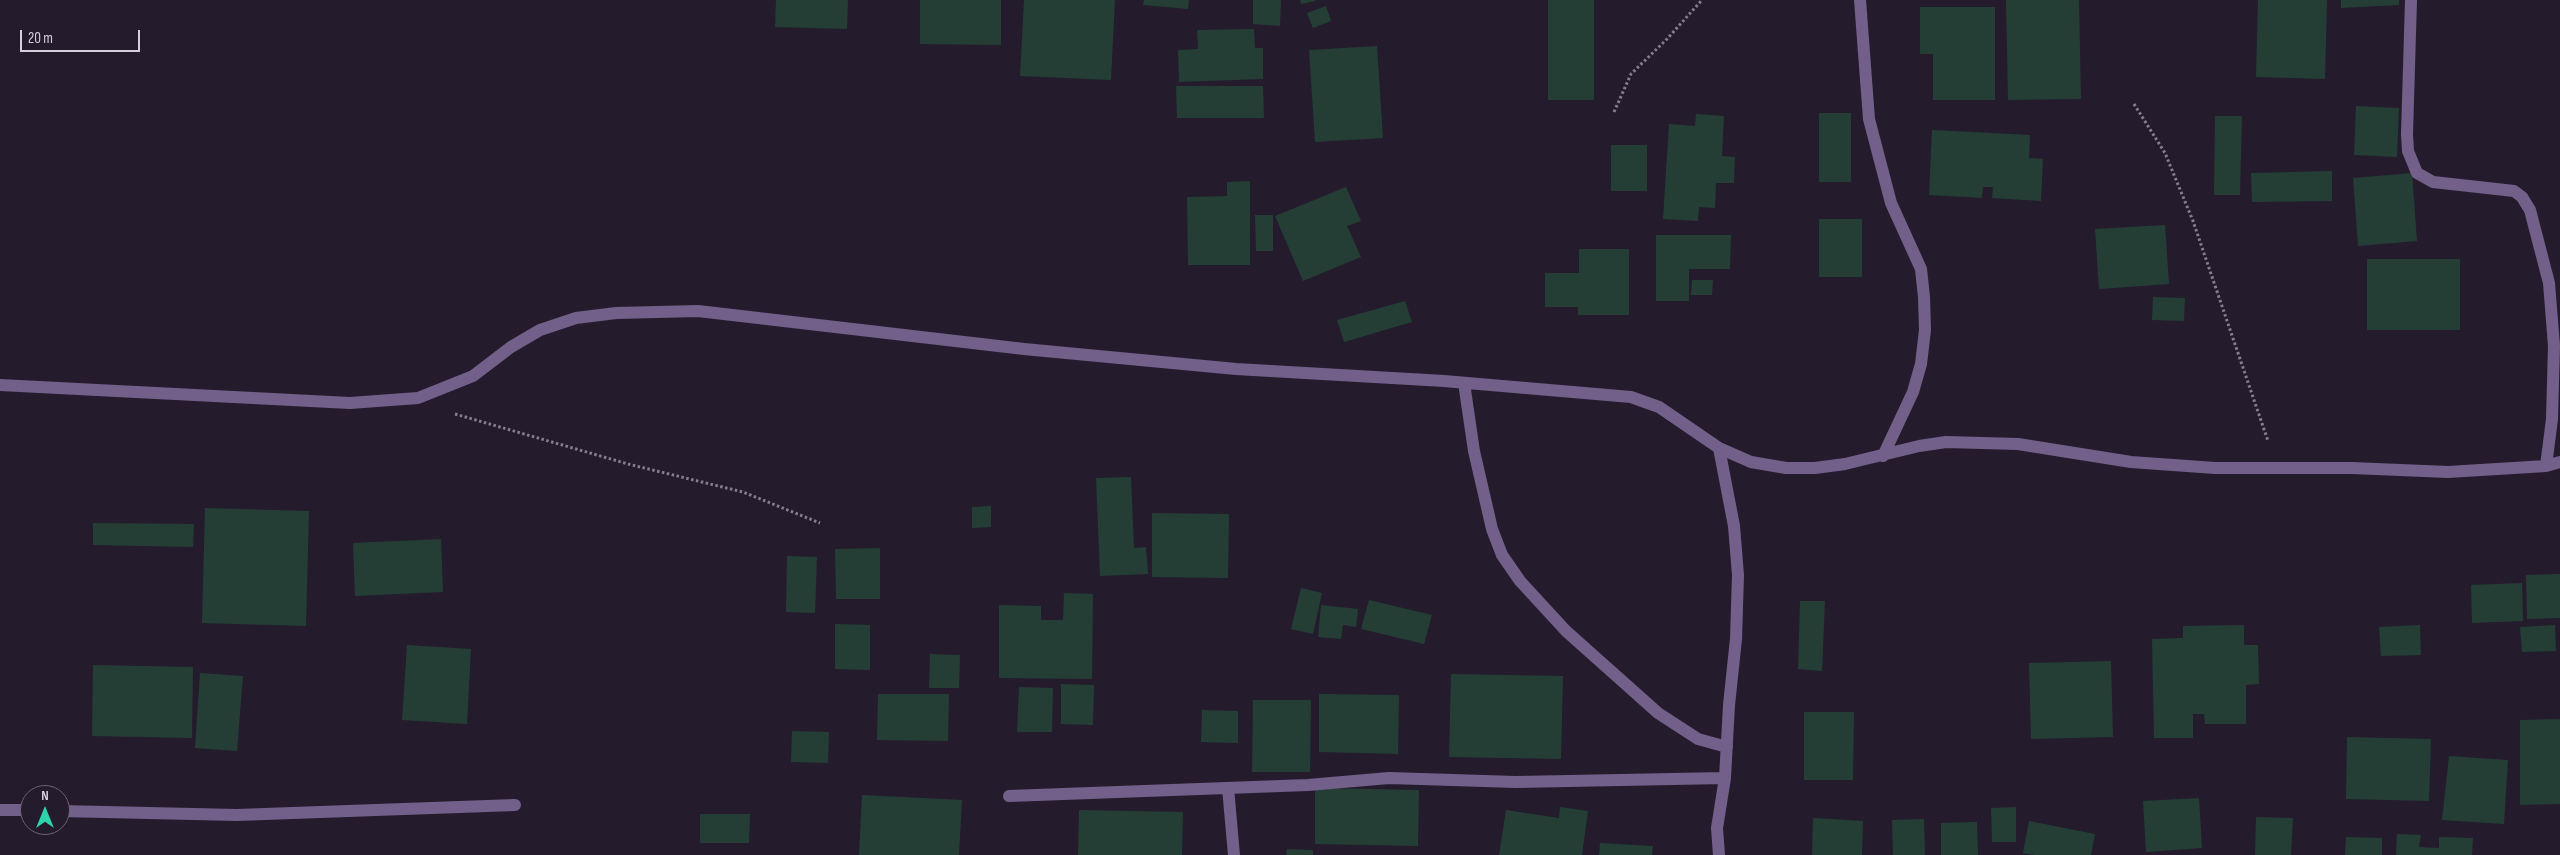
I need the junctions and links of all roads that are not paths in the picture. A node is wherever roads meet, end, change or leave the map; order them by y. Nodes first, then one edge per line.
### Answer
1 (1860, 0) edge
2 (2411, 0) edge
3 (1464, 383) junction
4 (0, 385) edge
5 (1719, 448) junction
6 (1883, 456) junction
7 (2560, 462) edge
8 (2546, 466) junction
9 (1727, 747) junction
10 (1725, 778) junction
11 (1228, 788) junction
12 (1009, 796) dead end
13 (515, 805) dead end
14 (0, 810) edge
15 (20, 810) edge
16 (70, 811) edge
17 (1234, 855) edge
18 (1718, 855) edge

1 - 6 street
2 - 8 street
3 - 4 street
3 - 5 street
3 - 9 street
5 - 6 street
5 - 9 street
6 - 8 street
7 - 8 street
9 - 10 street
10 - 11 street
10 - 18 street
11 - 12 street
11 - 17 street
13 - 16 street
14 - 15 street

